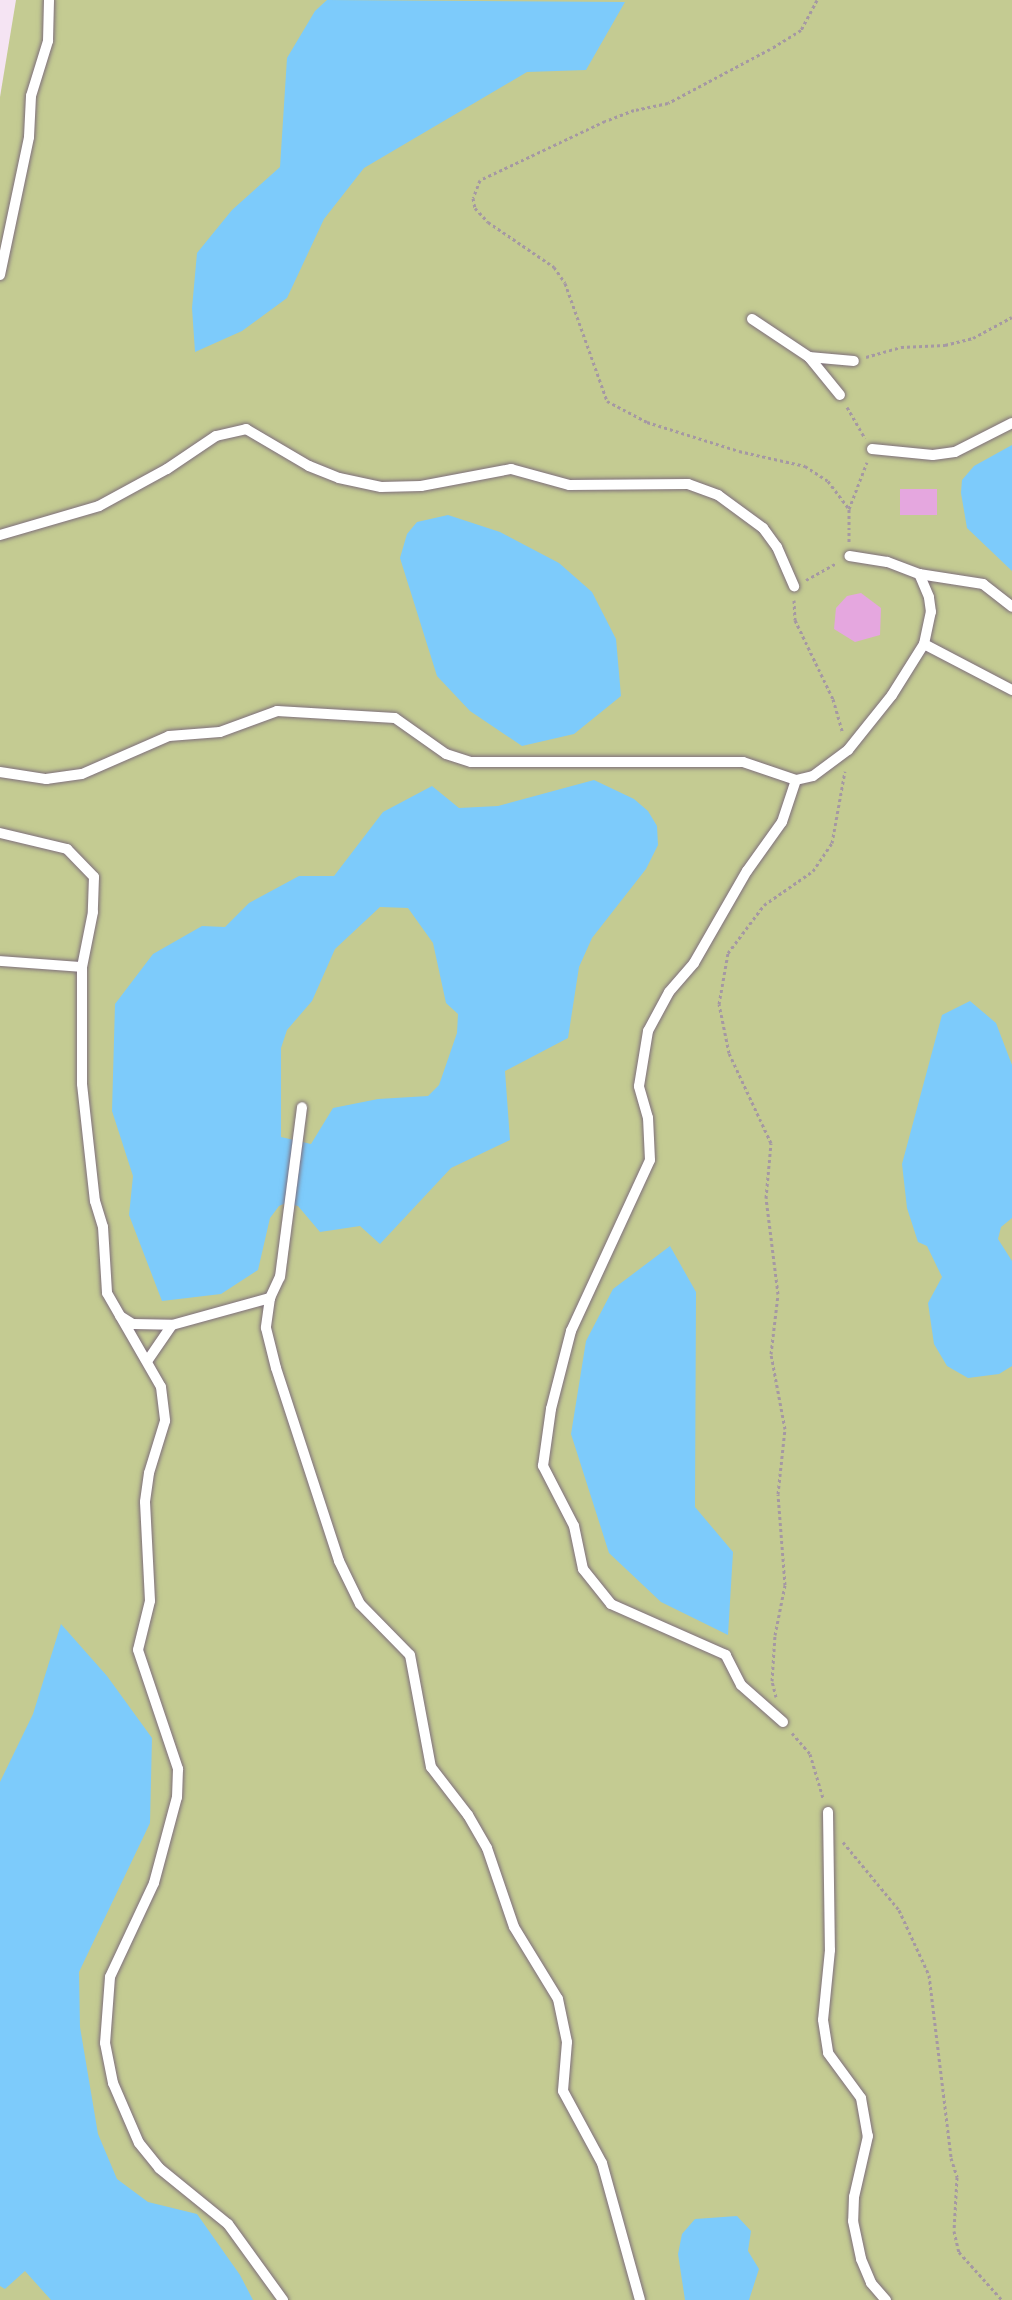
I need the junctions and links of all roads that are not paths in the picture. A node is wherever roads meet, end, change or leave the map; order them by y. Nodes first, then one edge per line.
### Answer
1 (50, 0) edge
2 (0, 275) edge
3 (752, 319) dead end
4 (809, 357) junction
5 (854, 361) road end
6 (840, 395) road end
7 (1012, 423) edge
8 (872, 449) road end
9 (0, 536) edge
10 (849, 556) road end
11 (919, 574) junction
12 (794, 586) road end
13 (1012, 607) edge
14 (924, 644) junction
15 (1012, 690) edge
16 (0, 772) edge
17 (796, 780) junction
18 (0, 833) edge
19 (0, 961) edge
20 (82, 966) junction
21 (302, 1107) dead end
22 (270, 1298) junction
23 (116, 1313) junction
24 (172, 1325) junction
25 (148, 1360) junction
26 (783, 1722) road end
27 (828, 1812) road end
28 (283, 2300) edge
29 (640, 2300) edge
30 (886, 2300) edge

1 - 2 lane
3 - 4 lane
4 - 5 lane
4 - 6 lane
7 - 8 lane
9 - 12 lane
10 - 11 lane
11 - 13 lane
11 - 14 lane
14 - 15 lane
14 - 17 lane
16 - 17 lane
17 - 26 lane
18 - 20 lane
19 - 20 lane
20 - 23 lane
21 - 22 lane
22 - 24 lane
22 - 29 lane
23 - 24 lane
23 - 25 lane
24 - 25 lane
25 - 28 lane
27 - 30 lane

